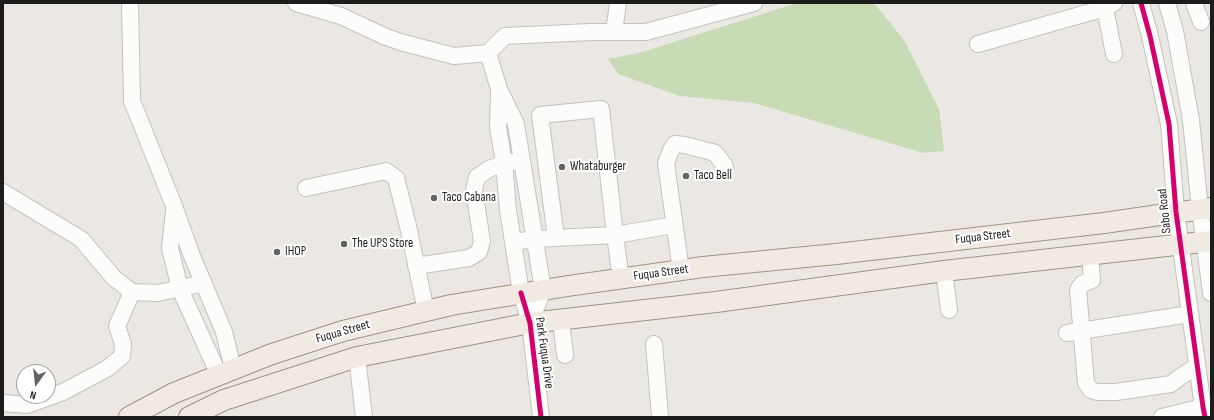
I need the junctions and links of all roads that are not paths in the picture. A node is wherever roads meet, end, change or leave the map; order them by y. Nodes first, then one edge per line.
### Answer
1 (130, 3) edge
2 (296, 3) edge
3 (618, 3) edge
4 (754, 3) edge
5 (1141, 3) edge
6 (1167, 3) edge
7 (1194, 3) edge
8 (1110, 5) edge
9 (1201, 22) dead end
10 (614, 32) junction
11 (978, 44) dead end
12 (488, 54) junction
13 (1114, 54) dead end
14 (504, 111) junction
15 (522, 161) junction
16 (504, 163) junction
17 (725, 166) dead end
18 (306, 188) dead end
19 (3, 192) edge
20 (174, 206) junction
21 (1205, 209) edge
22 (1176, 212) junction
23 (674, 225) junction
24 (615, 235) junction
25 (556, 238) junction
26 (535, 239) junction
27 (1207, 241) edge
28 (513, 242) junction
29 (940, 242) junction
30 (1180, 244) junction
31 (1090, 255) junction
32 (416, 266) junction
33 (681, 270) junction
34 (944, 271) junction
35 (621, 279) junction
36 (204, 283) junction
37 (180, 289) junction
38 (543, 290) junction
39 (132, 292) junction
40 (1211, 293) edge
41 (521, 294) junction
42 (949, 310) dead end
43 (426, 311) junction
44 (1190, 314) junction
45 (561, 320) junction
46 (530, 323) junction
47 (343, 331) junction
48 (1075, 331) junction
49 (654, 344) dead end
50 (565, 355) dead end
51 (357, 357) junction
52 (1197, 366) junction
53 (226, 372) junction
54 (243, 394) junction
55 (3, 403) edge
56 (1204, 412) edge
57 (129, 417) edge
58 (189, 417) edge
59 (364, 417) edge
60 (541, 417) edge
61 (660, 417) edge
62 (1162, 417) edge

1 - 20 street
2 - 12 street
3 - 10 street
4 - 10 street
5 - 22 street, Sabo Road
6 - 21 street
7 - 9 street
8 - 11 street
8 - 13 street
10 - 12 street
12 - 14 street, Park Fuqua Drive
14 - 15 street
14 - 16 street, Park Fuqua Drive
15 - 16 street
15 - 26 street
16 - 28 street, Park Fuqua Drive
16 - 32 street
17 - 23 street
18 - 32 street
19 - 39 street
20 - 36 street
20 - 37 street
21 - 22 main road, Fuqua Street
21 - 27 street
22 - 29 main road, Fuqua Street
22 - 30 street, Sabo Road
23 - 24 street
23 - 33 street
24 - 25 street
24 - 25 street
24 - 35 street
25 - 26 street
26 - 28 street
26 - 38 street
27 - 30 main road
27 - 40 street
28 - 41 street, Park Fuqua Drive
29 - 33 main road, Fuqua Street
29 - 34 main road
30 - 31 main road
30 - 44 street, Sabo Road
31 - 34 main road
31 - 48 street
32 - 43 street
33 - 35 main road, Fuqua Street
34 - 42 street
34 - 45 main road
35 - 38 main road, Fuqua Street
36 - 37 street
36 - 53 street
37 - 39 street
37 - 53 street
38 - 41 main road, Fuqua Street
38 - 46 street, Park Fuqua Drive
39 - 55 street
41 - 43 main road, Fuqua Street
41 - 46 street, Park Fuqua Drive
43 - 47 main road, Fuqua Street
44 - 48 street
44 - 52 street, Sabo Road
45 - 46 main road
45 - 50 street
46 - 51 main road
46 - 60 street, Park Fuqua Drive
47 - 51 main road
47 - 53 main road, Fuqua Street
48 - 52 street
49 - 61 street
51 - 54 main road
51 - 59 street
52 - 56 street, Sabo Road
53 - 54 main road
53 - 57 main road, Fuqua Street
54 - 58 main road
56 - 62 street

